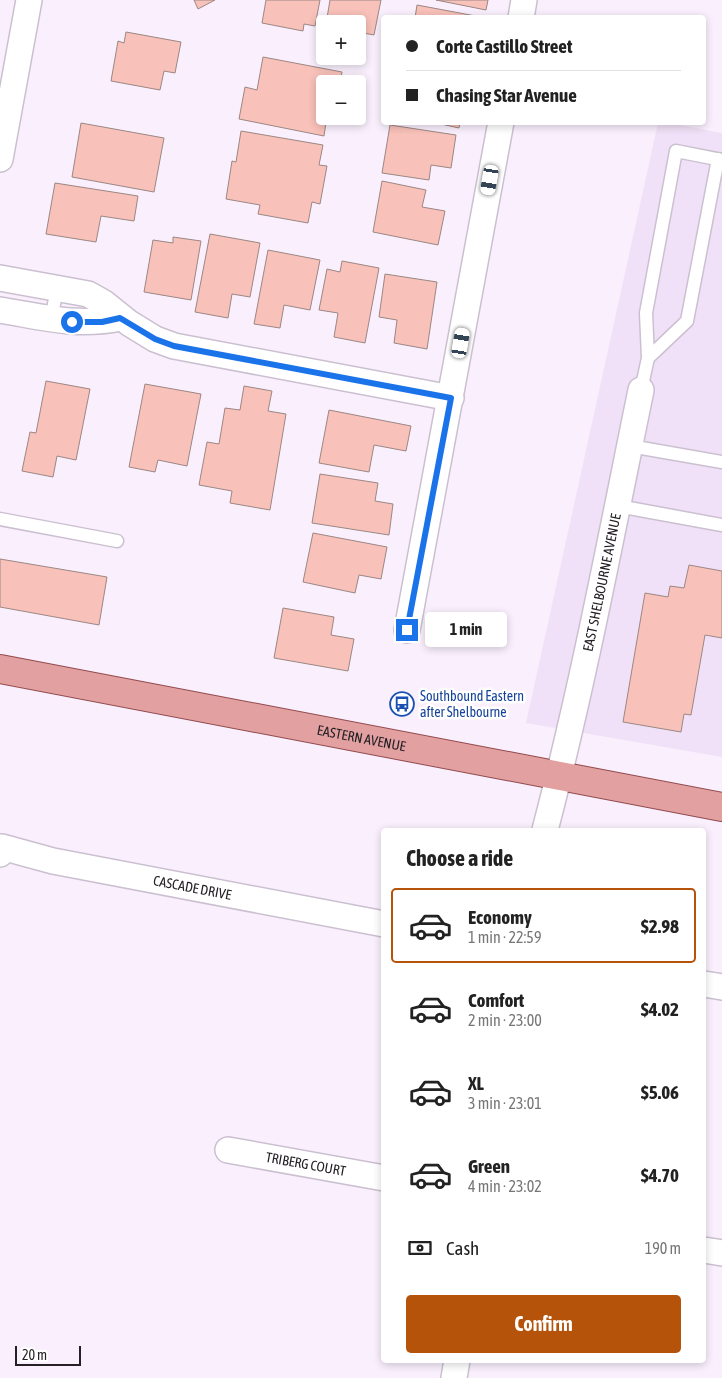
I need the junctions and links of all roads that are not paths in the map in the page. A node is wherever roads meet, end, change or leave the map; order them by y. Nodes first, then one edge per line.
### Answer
1 (30, 0) edge
2 (524, 0) edge
3 (522, 15) edge
4 (500, 125) edge
5 (0, 159) edge
6 (720, 159) edge
7 (0, 278) edge
8 (57, 289) junction
9 (0, 310) edge
10 (120, 318) junction
11 (51, 319) junction
12 (648, 358) junction
13 (641, 390) joint
14 (451, 398) junction
15 (630, 446) junction
16 (722, 462) edge
17 (618, 506) junction
18 (0, 519) edge
19 (722, 525) edge
20 (117, 541) dead end
21 (407, 630) dead end
22 (0, 669) edge
23 (559, 776) junction
24 (722, 807) edge
25 (546, 828) edge
26 (1, 851) edge
27 (381, 923) edge
28 (706, 984) edge
29 (722, 987) edge
30 (228, 1150) dead end
31 (381, 1177) edge
32 (706, 1250) edge
33 (722, 1253) edge
34 (456, 1363) edge
35 (454, 1378) edge

1 - 5 street
2 - 3 street
4 - 14 street
6 - 12 lane
6 - 12 lane
7 - 8 street
8 - 10 street
8 - 11 lane
9 - 11 street
10 - 11 street
10 - 14 street
12 - 13 lane
13 - 15 street, EAST SHELBOURNE AVENUE
14 - 21 street
15 - 16 lane
15 - 17 street, EAST SHELBOURNE AVENUE
17 - 19 lane
17 - 23 street, EAST SHELBOURNE AVENUE
18 - 20 lane
22 - 23 main road, EASTERN AVENUE
23 - 24 main road, EASTERN AVENUE
23 - 25 street, EAST SHELBOURNE AVENUE
26 - 27 street, CASCADE DRIVE
28 - 29 street
30 - 31 street, TRIBERG COURT
32 - 33 street
34 - 35 street

